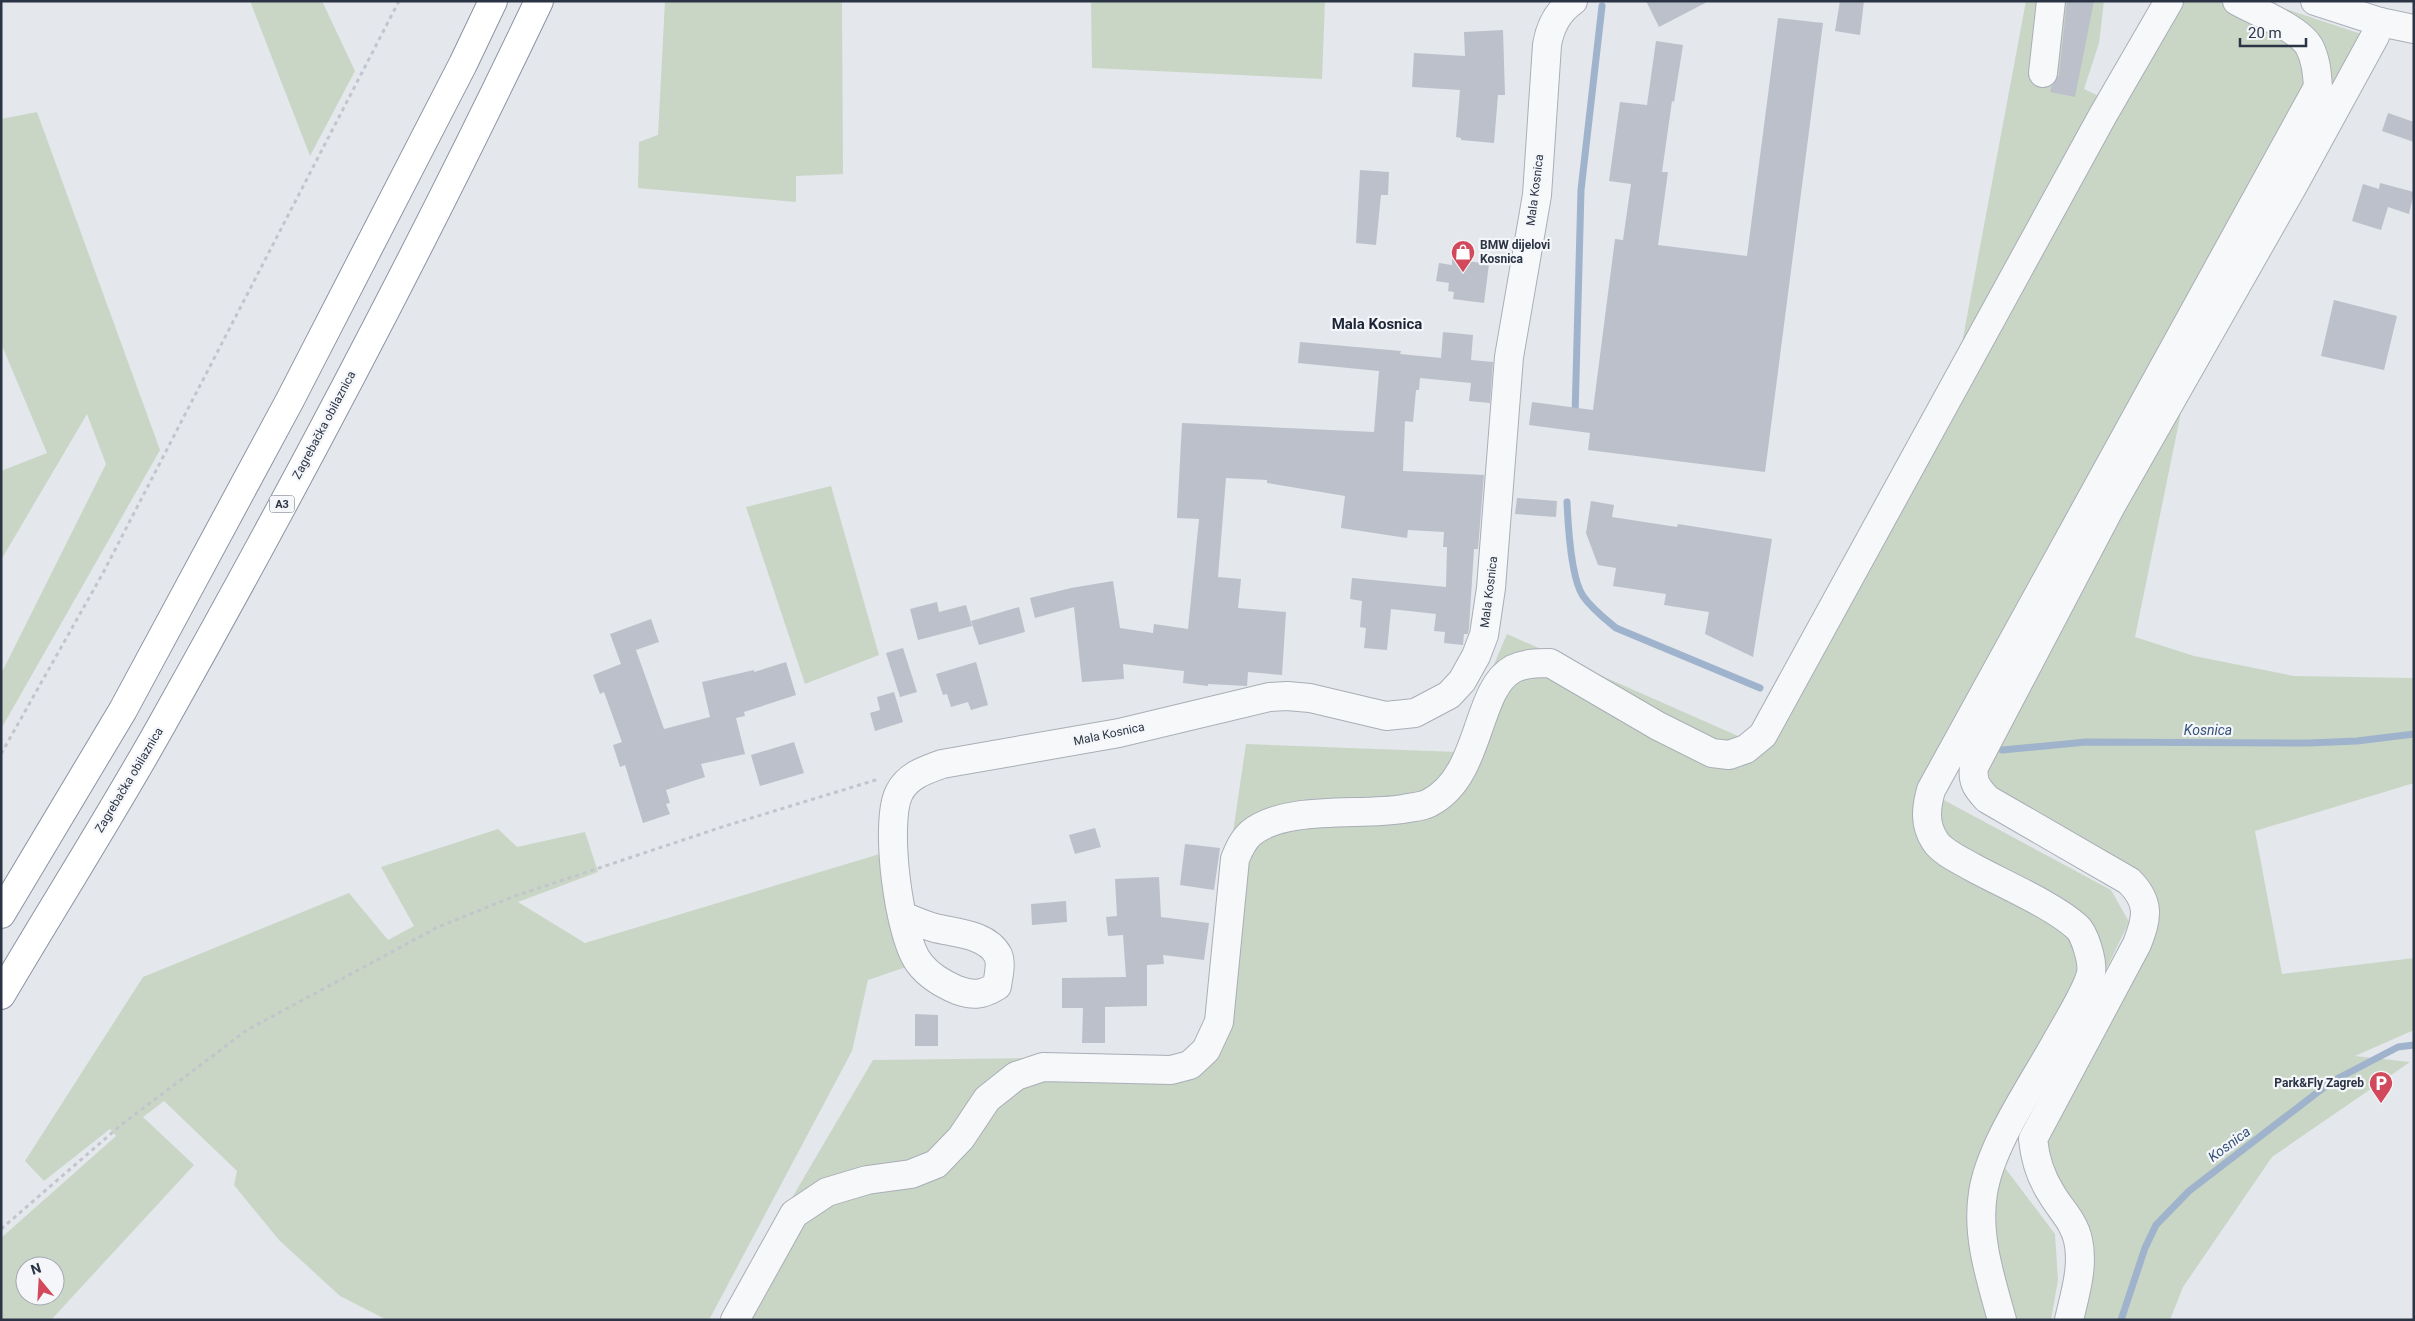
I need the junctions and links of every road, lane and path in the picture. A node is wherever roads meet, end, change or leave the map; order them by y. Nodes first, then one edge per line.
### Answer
1 (399, 1) edge
2 (493, 1) edge
3 (538, 1) edge
4 (1573, 1) edge
5 (2051, 1) edge
6 (2169, 1) edge
7 (2237, 1) edge
8 (2314, 1) edge
9 (2380, 22) junction
10 (2414, 29) edge
11 (2043, 74) dead end
12 (1, 754) edge
13 (880, 778) dead end
14 (1, 914) edge
15 (903, 916) dead end
16 (1, 994) edge
17 (1, 1229) edge
18 (735, 1320) edge
19 (2002, 1320) edge
20 (2070, 1320) edge

1 - 12 path
2 - 14 highway
3 - 16 highway, Zagrebačka obilaznica / A3
4 - 15 street, Mala Kosnica
5 - 11 street
6 - 18 street
7 - 19 street
8 - 9 street
9 - 10 street
9 - 20 street
13 - 17 path

